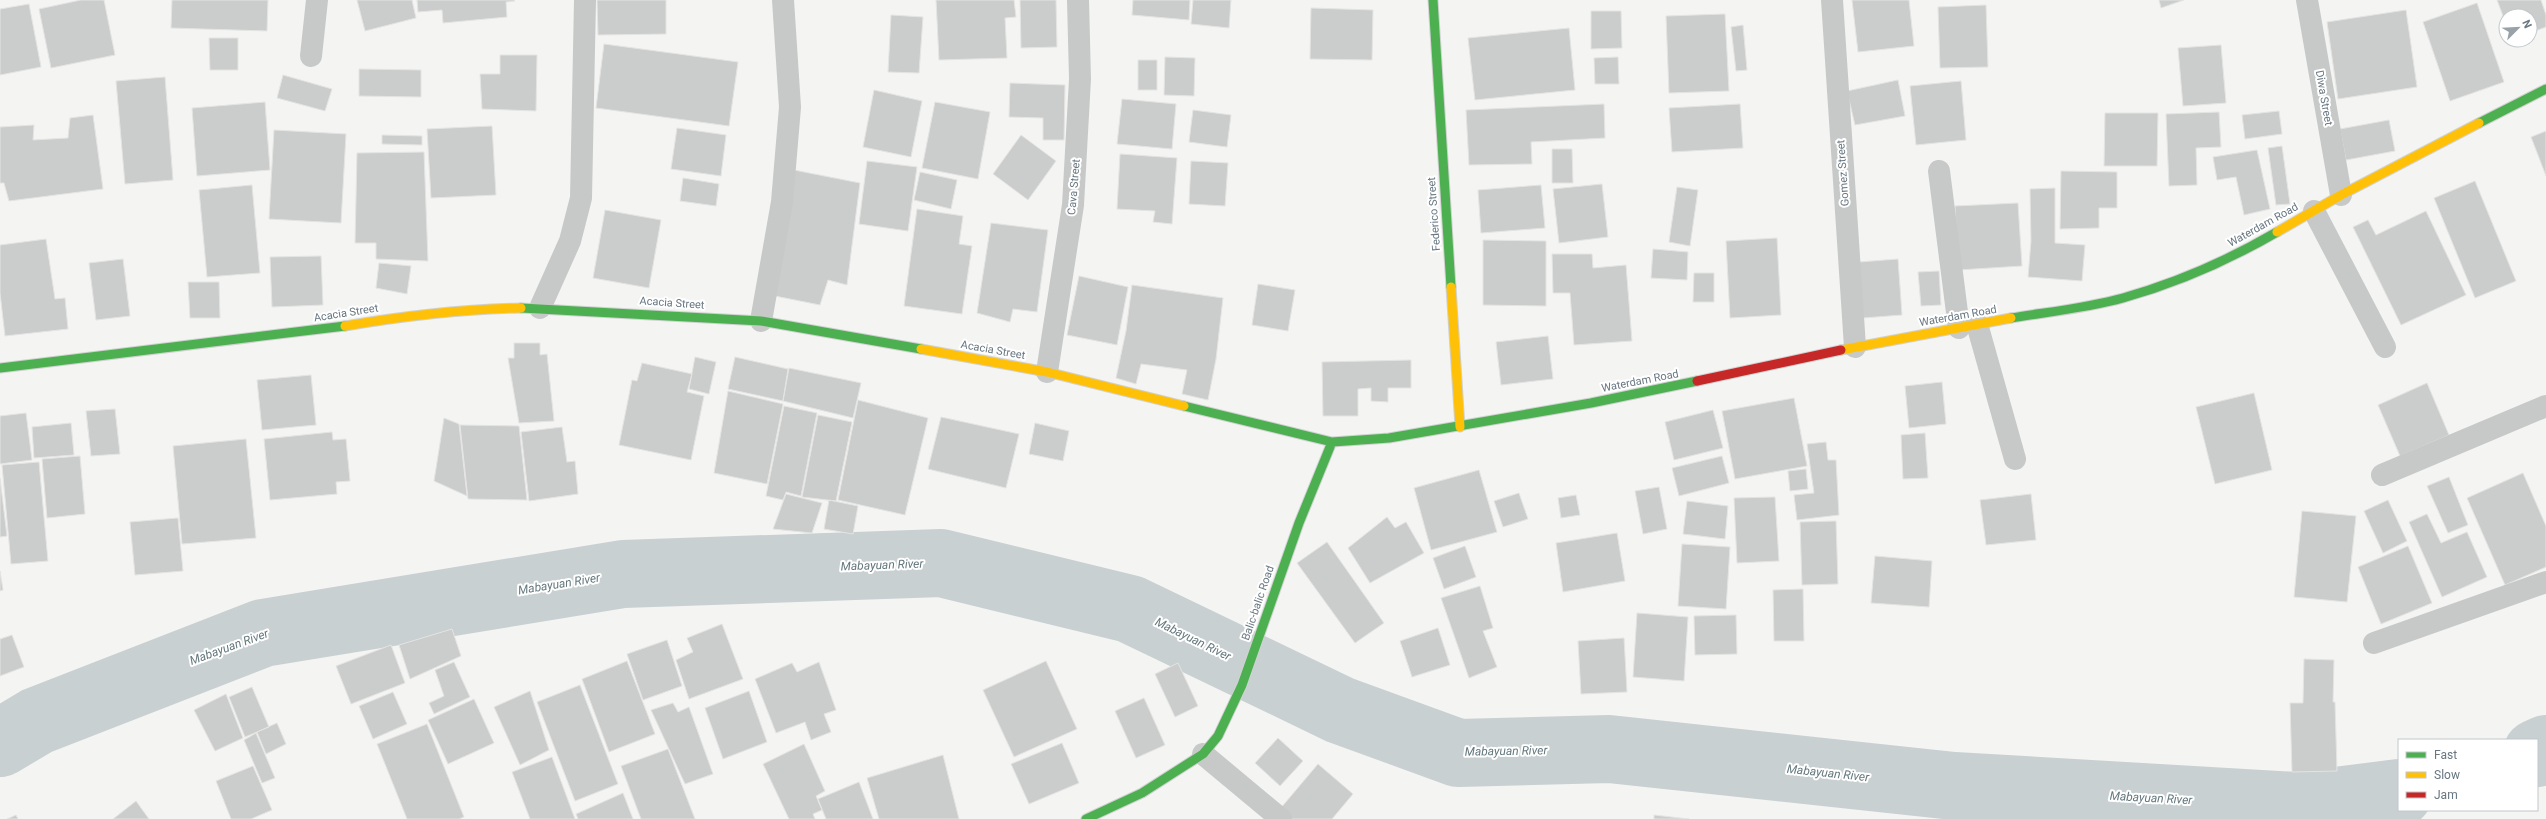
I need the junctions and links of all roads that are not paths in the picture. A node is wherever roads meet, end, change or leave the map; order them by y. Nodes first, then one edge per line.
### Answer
1 (317, 0) edge
2 (585, 0) edge
3 (783, 0) edge
4 (1078, 0) edge
5 (1433, 0) edge
6 (1832, 0) edge
7 (2307, 0) edge
8 (311, 56) dead end
9 (2546, 89) edge
10 (1939, 171) dead end
11 (2341, 195) junction
12 (2314, 211) junction
13 (540, 308) junction
14 (761, 321) junction
15 (1968, 326) junction
16 (1855, 347) junction
17 (2385, 347) dead end
18 (0, 367) edge
19 (1047, 372) junction
20 (2546, 406) edge
21 (1460, 427) junction
22 (1332, 442) junction
23 (2015, 459) dead end
24 (2382, 475) dead end
25 (2546, 582) edge
26 (2374, 643) dead end
27 (1203, 754) junction
28 (1086, 819) edge
29 (1281, 819) edge

1 - 8 street
2 - 13 street
3 - 14 street
4 - 19 street, Cava Street
5 - 21 main road, Federico Street
6 - 16 street, Gomez Street
7 - 11 street, Diwa Street
9 - 11 main road, Waterdam Road
10 - 15 street
11 - 12 main road, Waterdam Road
12 - 15 main road, Waterdam Road
12 - 17 street
13 - 14 main road, Acacia Street
13 - 18 main road, Acacia Street
14 - 19 main road, Acacia Street
15 - 16 main road, Waterdam Road
15 - 23 street
16 - 21 main road, Waterdam Road
19 - 22 main road, Acacia Street
20 - 24 street
21 - 22 main road, Waterdam Road
22 - 27 main road, Balic-balic Road
25 - 26 street
27 - 28 main road, Balic-balic Road
27 - 29 street

